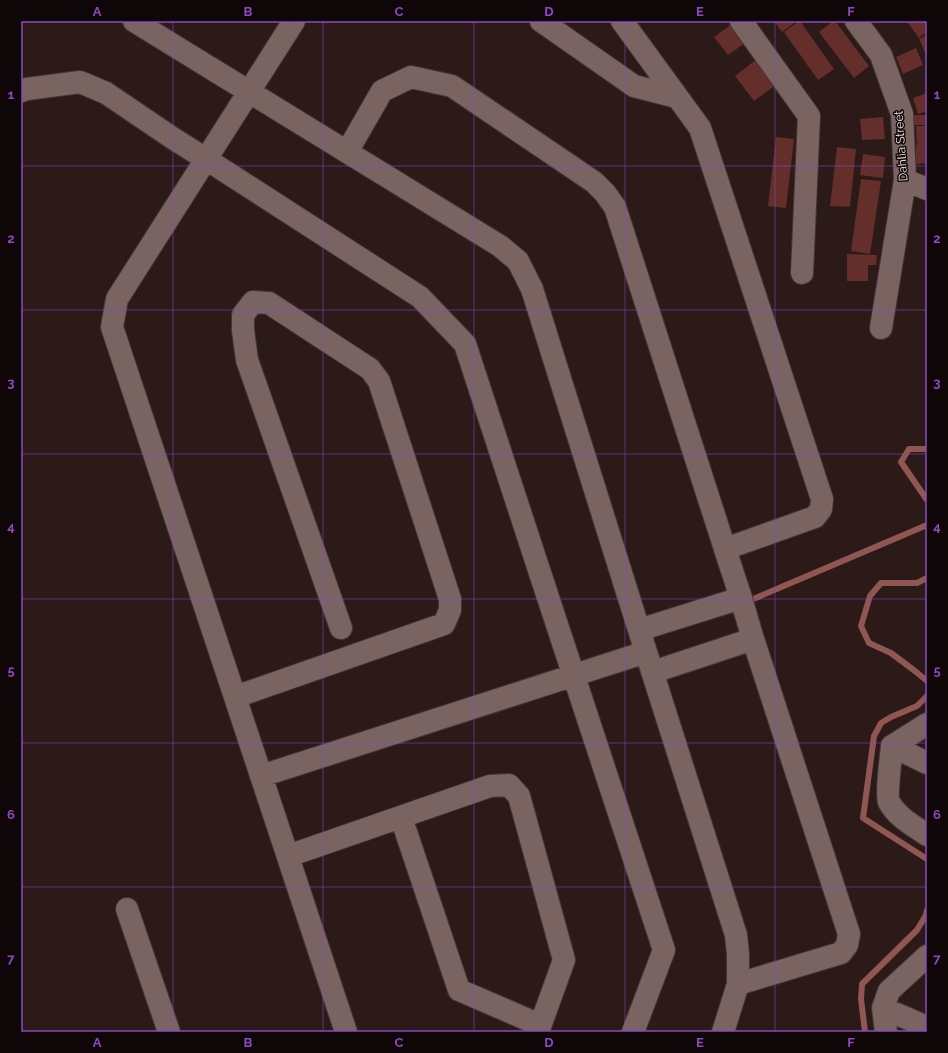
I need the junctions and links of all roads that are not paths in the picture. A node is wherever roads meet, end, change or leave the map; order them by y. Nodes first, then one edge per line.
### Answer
1 (134, 21) edge
2 (294, 21) edge
3 (541, 21) edge
4 (622, 21) edge
5 (741, 21) edge
6 (856, 21) edge
7 (164, 29) edge
8 (21, 91) edge
9 (249, 92) junction
10 (677, 97) junction
11 (347, 152) junction
12 (206, 159) junction
13 (906, 180) junction
14 (927, 189) edge
15 (802, 273) dead end
16 (881, 328) dead end
17 (725, 549) junction
18 (741, 598) junction
19 (341, 628) dead end
20 (640, 630) junction
21 (753, 639) junction
22 (646, 652) junction
23 (653, 672) junction
24 (574, 676) junction
25 (235, 698) junction
26 (927, 724) edge
27 (892, 746) junction
28 (927, 763) edge
29 (261, 776) junction
30 (402, 817) junction
31 (927, 835) edge
32 (288, 856) junction
33 (127, 909) dead end
34 (927, 956) edge
35 (738, 984) junction
36 (883, 1008) junction
37 (927, 1027) edge
38 (539, 1028) edge
39 (169, 1032) edge
40 (346, 1032) edge
41 (633, 1032) edge
42 (723, 1032) edge
43 (886, 1032) edge

1 - 7 street
2 - 9 street
3 - 10 street
4 - 10 street
5 - 15 street
6 - 13 street, Dahlia Street
7 - 9 street
8 - 12 street
9 - 11 street
9 - 12 street
10 - 17 street
11 - 17 street
11 - 20 street
12 - 24 street
12 - 25 street
13 - 14 street
13 - 16 street, Dahlia Street
17 - 18 street
18 - 20 street
18 - 21 street
19 - 25 street
20 - 22 street
21 - 23 street
21 - 35 street
22 - 23 street
22 - 24 street
23 - 35 street
24 - 29 street
24 - 41 street
25 - 29 street
26 - 27 street
27 - 28 street
27 - 31 street
29 - 32 street
30 - 32 street
30 - 38 street
30 - 38 street
32 - 40 street
33 - 39 street
34 - 36 street
35 - 42 street
36 - 37 street
36 - 43 street

